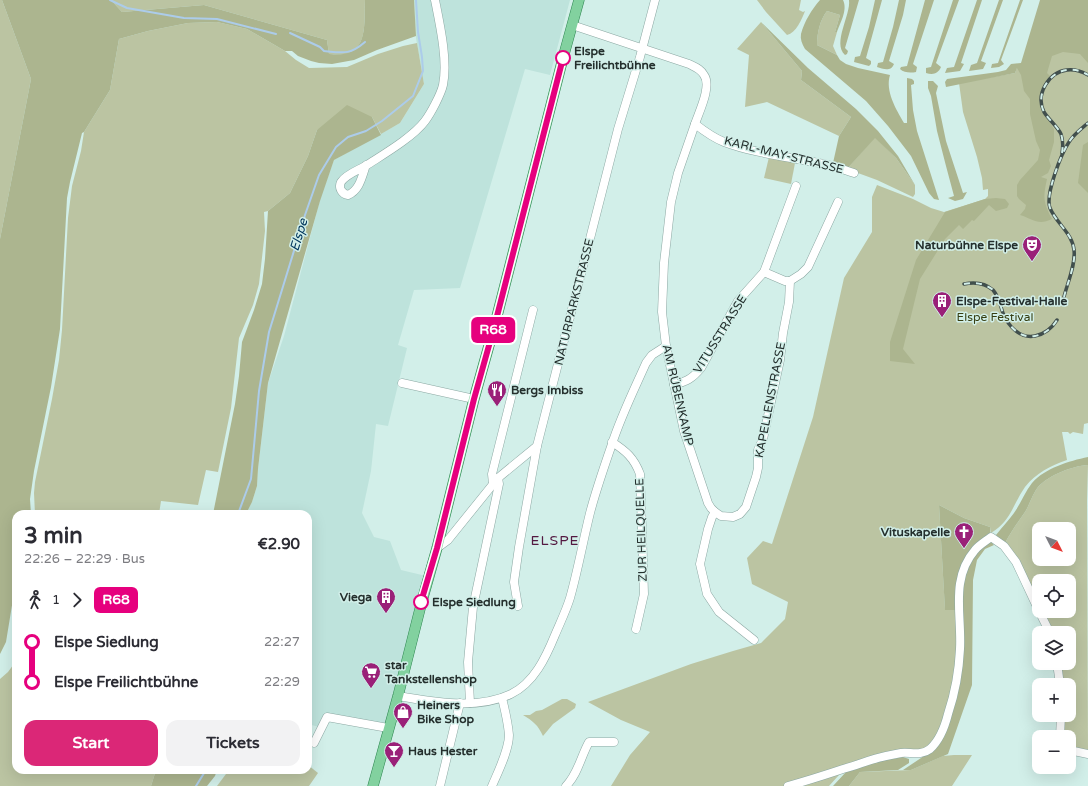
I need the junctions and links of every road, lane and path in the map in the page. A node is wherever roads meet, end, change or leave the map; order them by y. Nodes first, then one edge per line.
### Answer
1 (435, 0) edge
2 (579, 0) edge
3 (655, 0) edge
4 (572, 25) junction
5 (641, 48) junction
6 (695, 124) junction
7 (366, 165) dead end
8 (854, 173) dead end
9 (796, 186) dead end
10 (838, 202) dead end
11 (764, 272) junction
12 (790, 281) junction
13 (533, 310) dead end
14 (666, 346) junction
15 (402, 383) dead end
16 (674, 385) junction
17 (474, 399) junction
18 (612, 442) junction
19 (537, 446) junction
20 (496, 481) junction
21 (715, 512) junction
22 (437, 548) junction
23 (1032, 596) edge
24 (518, 606) dead end
25 (636, 629) dead end
26 (754, 640) dead end
27 (398, 696) junction
28 (502, 698) junction
29 (460, 703) junction
30 (470, 703) junction
31 (388, 728) junction
32 (614, 742) dead end
33 (314, 744) dead end
34 (1076, 751) edge
35 (1088, 754) edge
36 (372, 786) edge
37 (440, 786) edge
38 (492, 786) edge
39 (566, 786) edge
40 (788, 786) edge

1 - 7 street
2 - 4 main road
3 - 5 street, NATURPARKSTRASSE
4 - 5 street
4 - 17 main road
5 - 6 street
5 - 19 street, NATURPARKSTRASSE
6 - 8 street, KARL-MAY-STRASSE
6 - 14 street, AM RÜBENKAMP
9 - 11 street, VITUSSTRASSE
10 - 12 street
11 - 12 street
11 - 16 street, VITUSSTRASSE
12 - 21 street, KAPELLENSTRASSE
13 - 20 street
14 - 16 street, AM RÜBENKAMP
14 - 18 street
15 - 17 street
16 - 21 street, AM RÜBENKAMP
17 - 22 main road
18 - 25 street, ZUR HEILQUELLE
18 - 28 street
19 - 20 street
19 - 24 street, NATURPARKSTRASSE
20 - 22 street
20 - 30 street
21 - 26 street
22 - 27 main road
23 - 40 street
27 - 29 street
27 - 31 main road
28 - 30 street
28 - 38 street
29 - 30 street
29 - 37 street
31 - 33 street
31 - 36 main road
32 - 39 street
34 - 35 street

